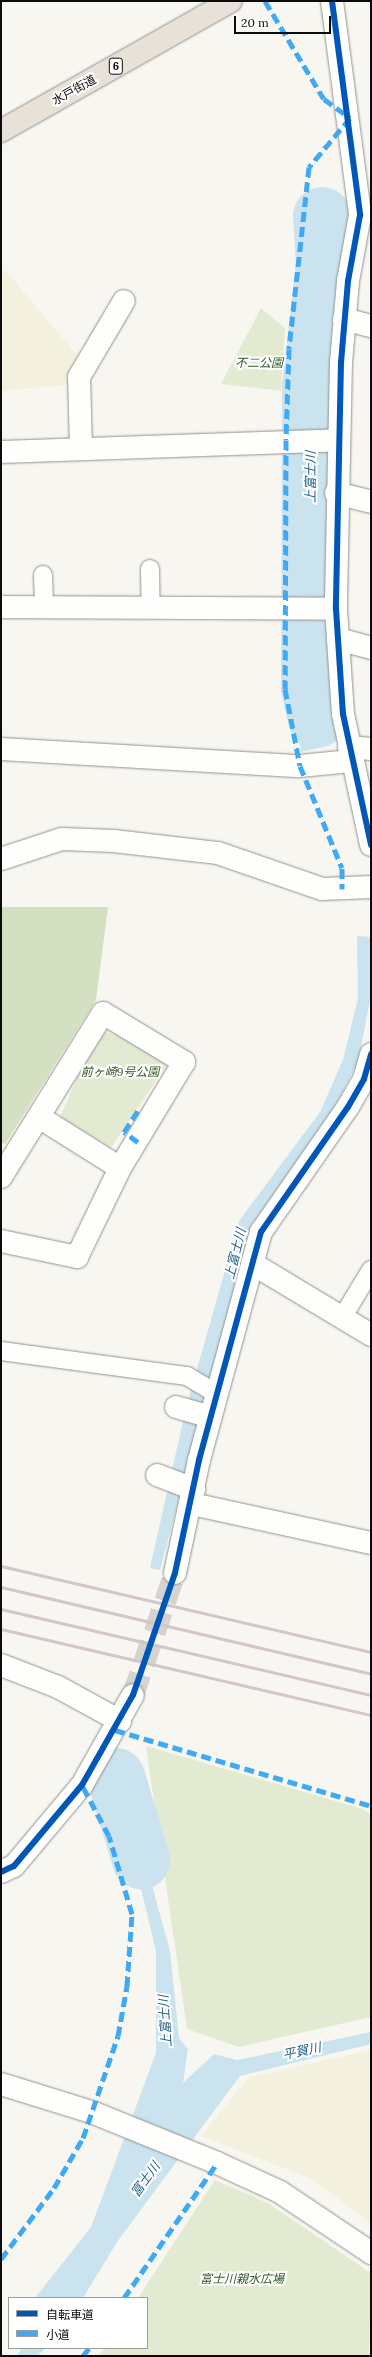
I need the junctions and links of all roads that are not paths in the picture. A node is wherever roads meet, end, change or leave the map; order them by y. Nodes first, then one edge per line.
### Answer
1 (231, 1) edge
2 (332, 1) edge
3 (1, 131) edge
4 (124, 301) dead end
5 (344, 319) junction
6 (371, 326) edge
7 (337, 440) junction
8 (82, 448) junction
9 (1, 452) edge
10 (336, 494) junction
11 (371, 502) edge
12 (150, 570) dead end
13 (43, 575) dead end
14 (1, 607) edge
15 (44, 607) junction
16 (151, 608) junction
17 (336, 609) junction
18 (338, 639) junction
19 (371, 648) edge
20 (1, 749) edge
21 (371, 749) edge
22 (350, 754) junction
23 (370, 835) edge
24 (1, 858) edge
25 (371, 887) edge
26 (371, 1054) edge
27 (368, 1081) edge
28 (39, 1117) junction
29 (120, 1168) junction
30 (1, 1177) edge
31 (1, 1241) edge
32 (253, 1264) junction
33 (371, 1270) edge
34 (342, 1318) junction
35 (371, 1335) edge
36 (1, 1351) edge
37 (217, 1394) junction
38 (176, 1407) dead end
39 (210, 1416) junction
40 (158, 1475) dead end
41 (192, 1493) junction
42 (371, 1544) edge
43 (175, 1573) tunnel mouth
44 (1, 1665) edge
45 (133, 1695) tunnel mouth
46 (120, 1721) junction
47 (1, 1872) edge
48 (1, 2084) edge
49 (371, 2253) edge

1 - 3 highway, 水戸街道 / 6
2 - 5 street
4 - 8 street
5 - 6 street
5 - 7 street
7 - 8 street
7 - 10 street
8 - 9 street
10 - 11 street
10 - 17 street
12 - 16 lane
13 - 15 lane
14 - 15 street
15 - 16 street
16 - 17 street
17 - 18 street
18 - 19 street
18 - 22 street
20 - 22 street
21 - 22 street
22 - 23 street
24 - 25 street
26 - 27 street
27 - 32 street
28 - 29 street
28 - 29 street
28 - 30 street
29 - 31 street
32 - 34 street
32 - 37 street
33 - 34 lane
34 - 35 street
36 - 37 lane
37 - 39 street
38 - 39 street
39 - 41 street
40 - 41 street
41 - 42 street
41 - 43 street
44 - 46 street
45 - 46 street
46 - 47 street
48 - 49 street

